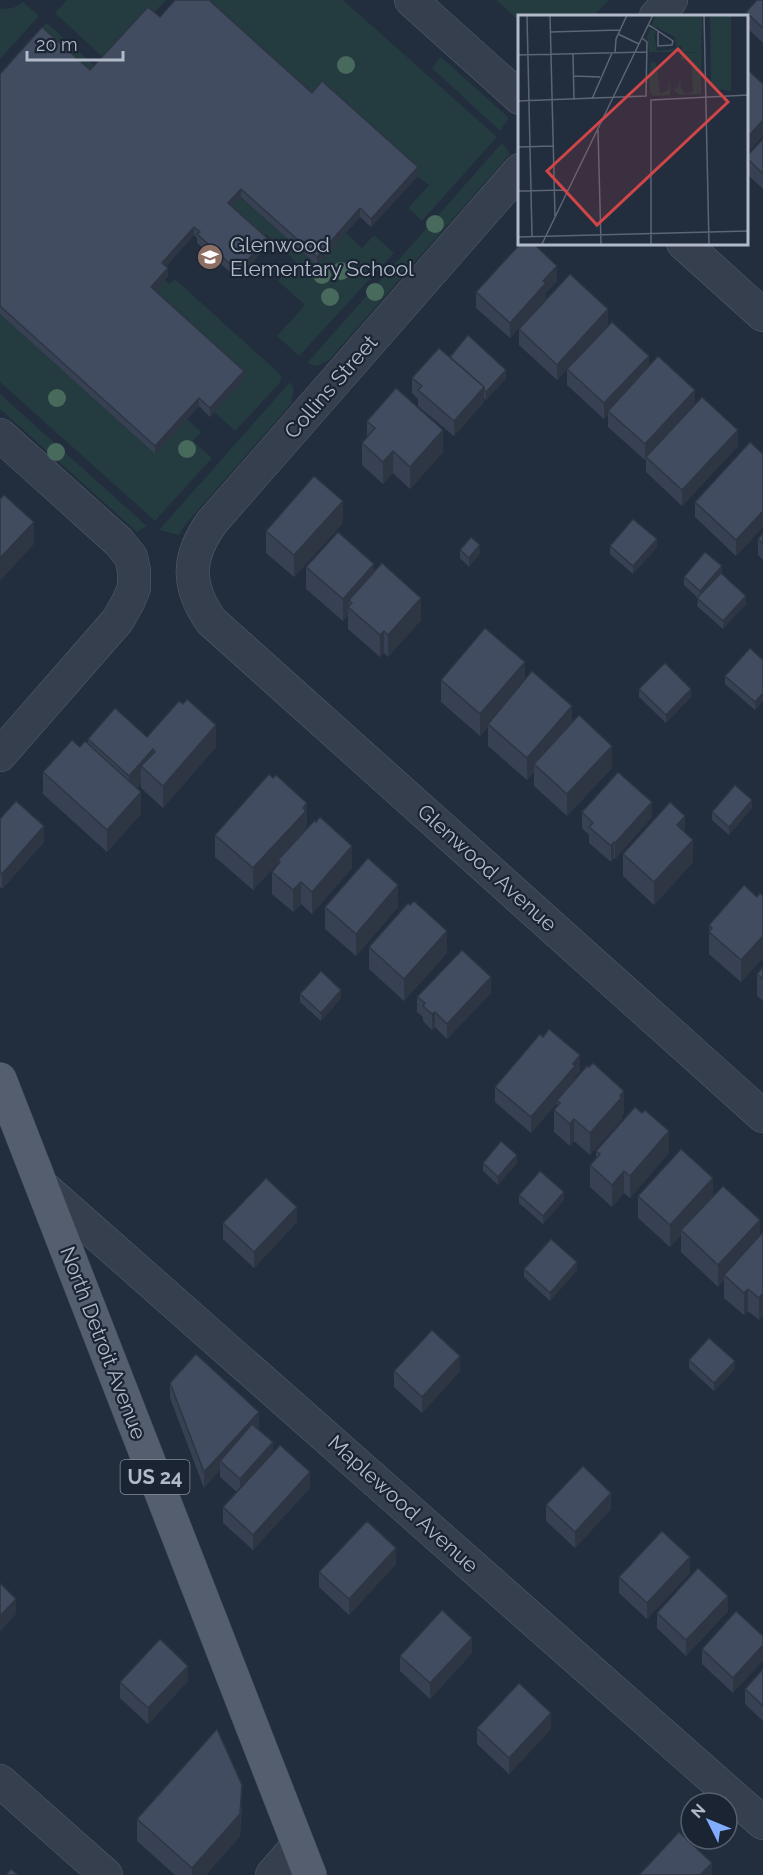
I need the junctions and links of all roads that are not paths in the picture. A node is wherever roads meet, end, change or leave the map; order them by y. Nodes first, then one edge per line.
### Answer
1 (411, 0) edge
2 (670, 0) edge
3 (657, 15) edge
4 (518, 96) edge
5 (518, 172) edge
6 (684, 244) edge
7 (763, 315) edge
8 (0, 435) edge
9 (211, 621) joint
10 (0, 755) edge
11 (0, 1079) edge
12 (763, 1116) edge
13 (42, 1186) junction
14 (0, 1781) edge
15 (763, 1823) edge
16 (298, 1845) junction
17 (106, 1875) edge
18 (272, 1875) edge
19 (310, 1875) edge

1 - 4 street
2 - 3 street
5 - 9 street, Collins Street
6 - 7 street
8 - 10 street
9 - 12 street, Glenwood Avenue
11 - 13 main road, North Detroit Avenue / US 24
13 - 15 street, Maplewood Avenue
13 - 16 main road, North Detroit Avenue / US 24
14 - 17 street
16 - 18 street
16 - 19 main road, North Detroit Avenue / US 24

